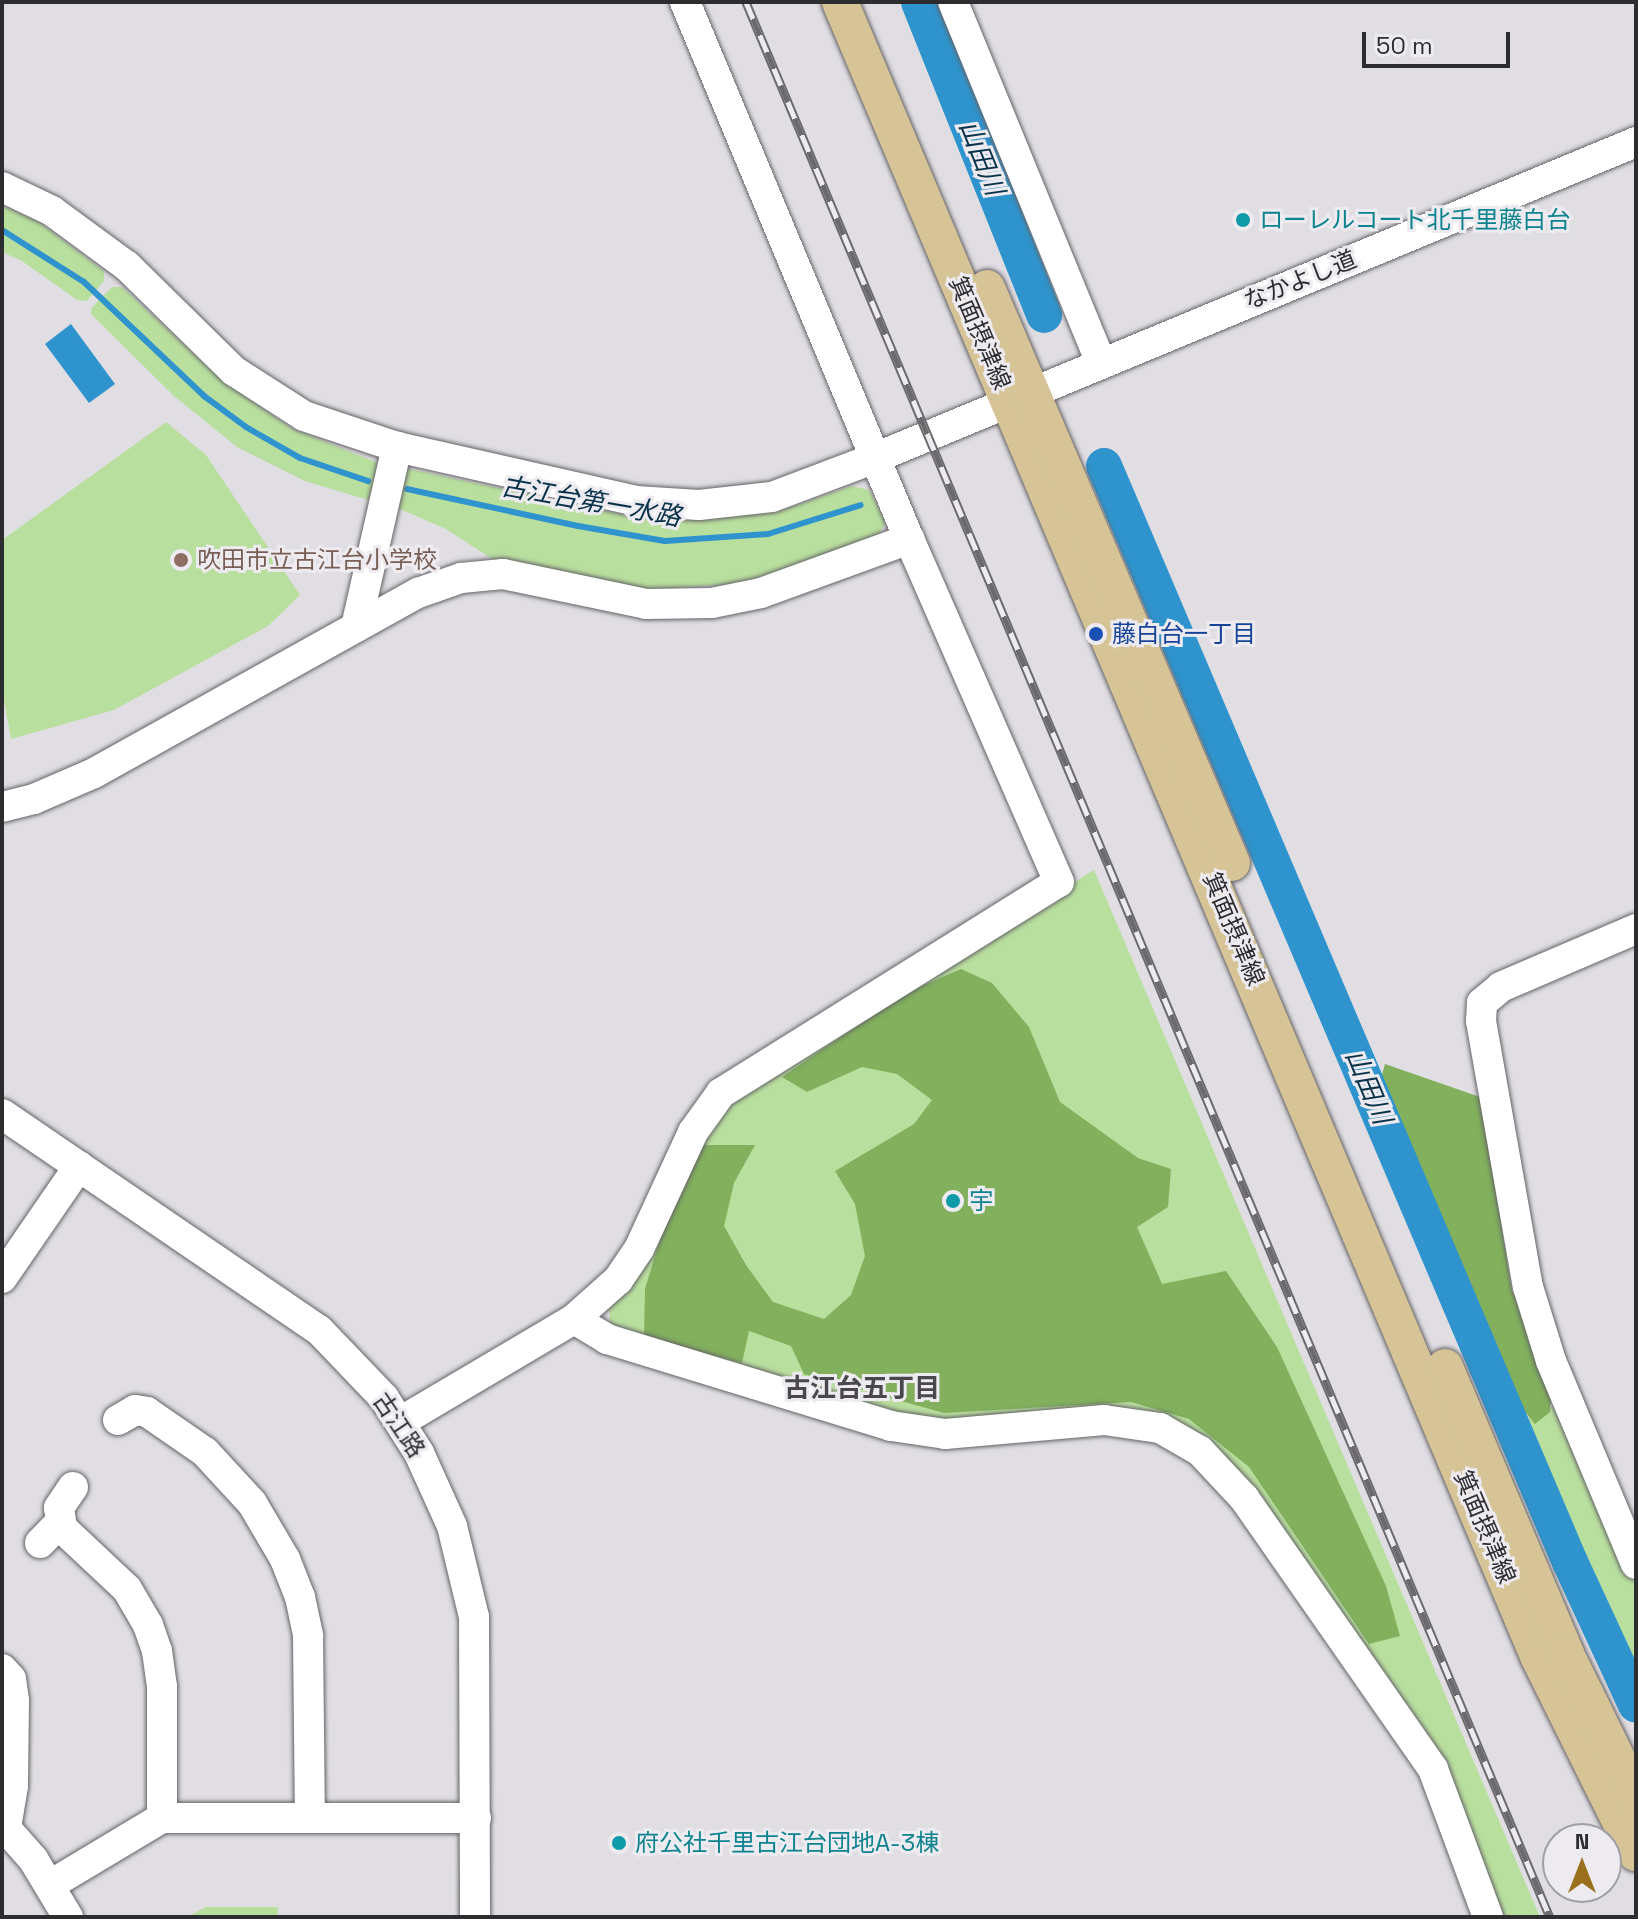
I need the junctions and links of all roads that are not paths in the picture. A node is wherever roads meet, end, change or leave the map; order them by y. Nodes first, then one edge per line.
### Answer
1 (685, 2) edge
2 (840, 2) edge
3 (868, 2) edge
4 (953, 2) edge
5 (1636, 142) edge
6 (2, 187) edge
7 (1101, 363) junction
8 (1022, 397) junction
9 (397, 447) junction
10 (875, 458) junction
11 (909, 539) junction
12 (356, 627) junction
13 (2, 807) edge
14 (1636, 929) edge
15 (2, 1114) edge
16 (79, 1166) junction
17 (2, 1278) edge
18 (574, 1319) junction
19 (133, 1407) dead end
20 (400, 1422) junction
21 (73, 1487) dead end
22 (1636, 1564) edge
23 (2, 1669) edge
24 (1636, 1797) edge
25 (162, 1818) junction
26 (310, 1818) junction
27 (476, 1818) junction
28 (4, 1826) edge
29 (1636, 1853) edge
30 (50, 1885) junction
31 (68, 1917) edge
32 (475, 1917) edge
33 (1488, 1917) edge

1 - 10 street
2 - 8 main road, 箕面摂津線
3 - 8 main road, 箕面摂津線
4 - 7 street
5 - 7 street, なかよし道
6 - 9 street, なかよし道
7 - 8 street, なかよし道
8 - 10 street, なかよし道
8 - 24 main road, 箕面摂津線
8 - 29 main road, 箕面摂津線
9 - 10 street, なかよし道
9 - 12 street
10 - 11 street
11 - 12 street
11 - 18 street
12 - 13 street
14 - 22 street
15 - 16 street, 古江路
16 - 17 street
16 - 20 street, 古江路
18 - 20 street
18 - 33 street
19 - 26 street
20 - 27 street, 古江路
21 - 25 street
23 - 28 street
25 - 26 street
25 - 30 street
26 - 27 street
27 - 32 street, 古江路
28 - 30 street
30 - 31 street

